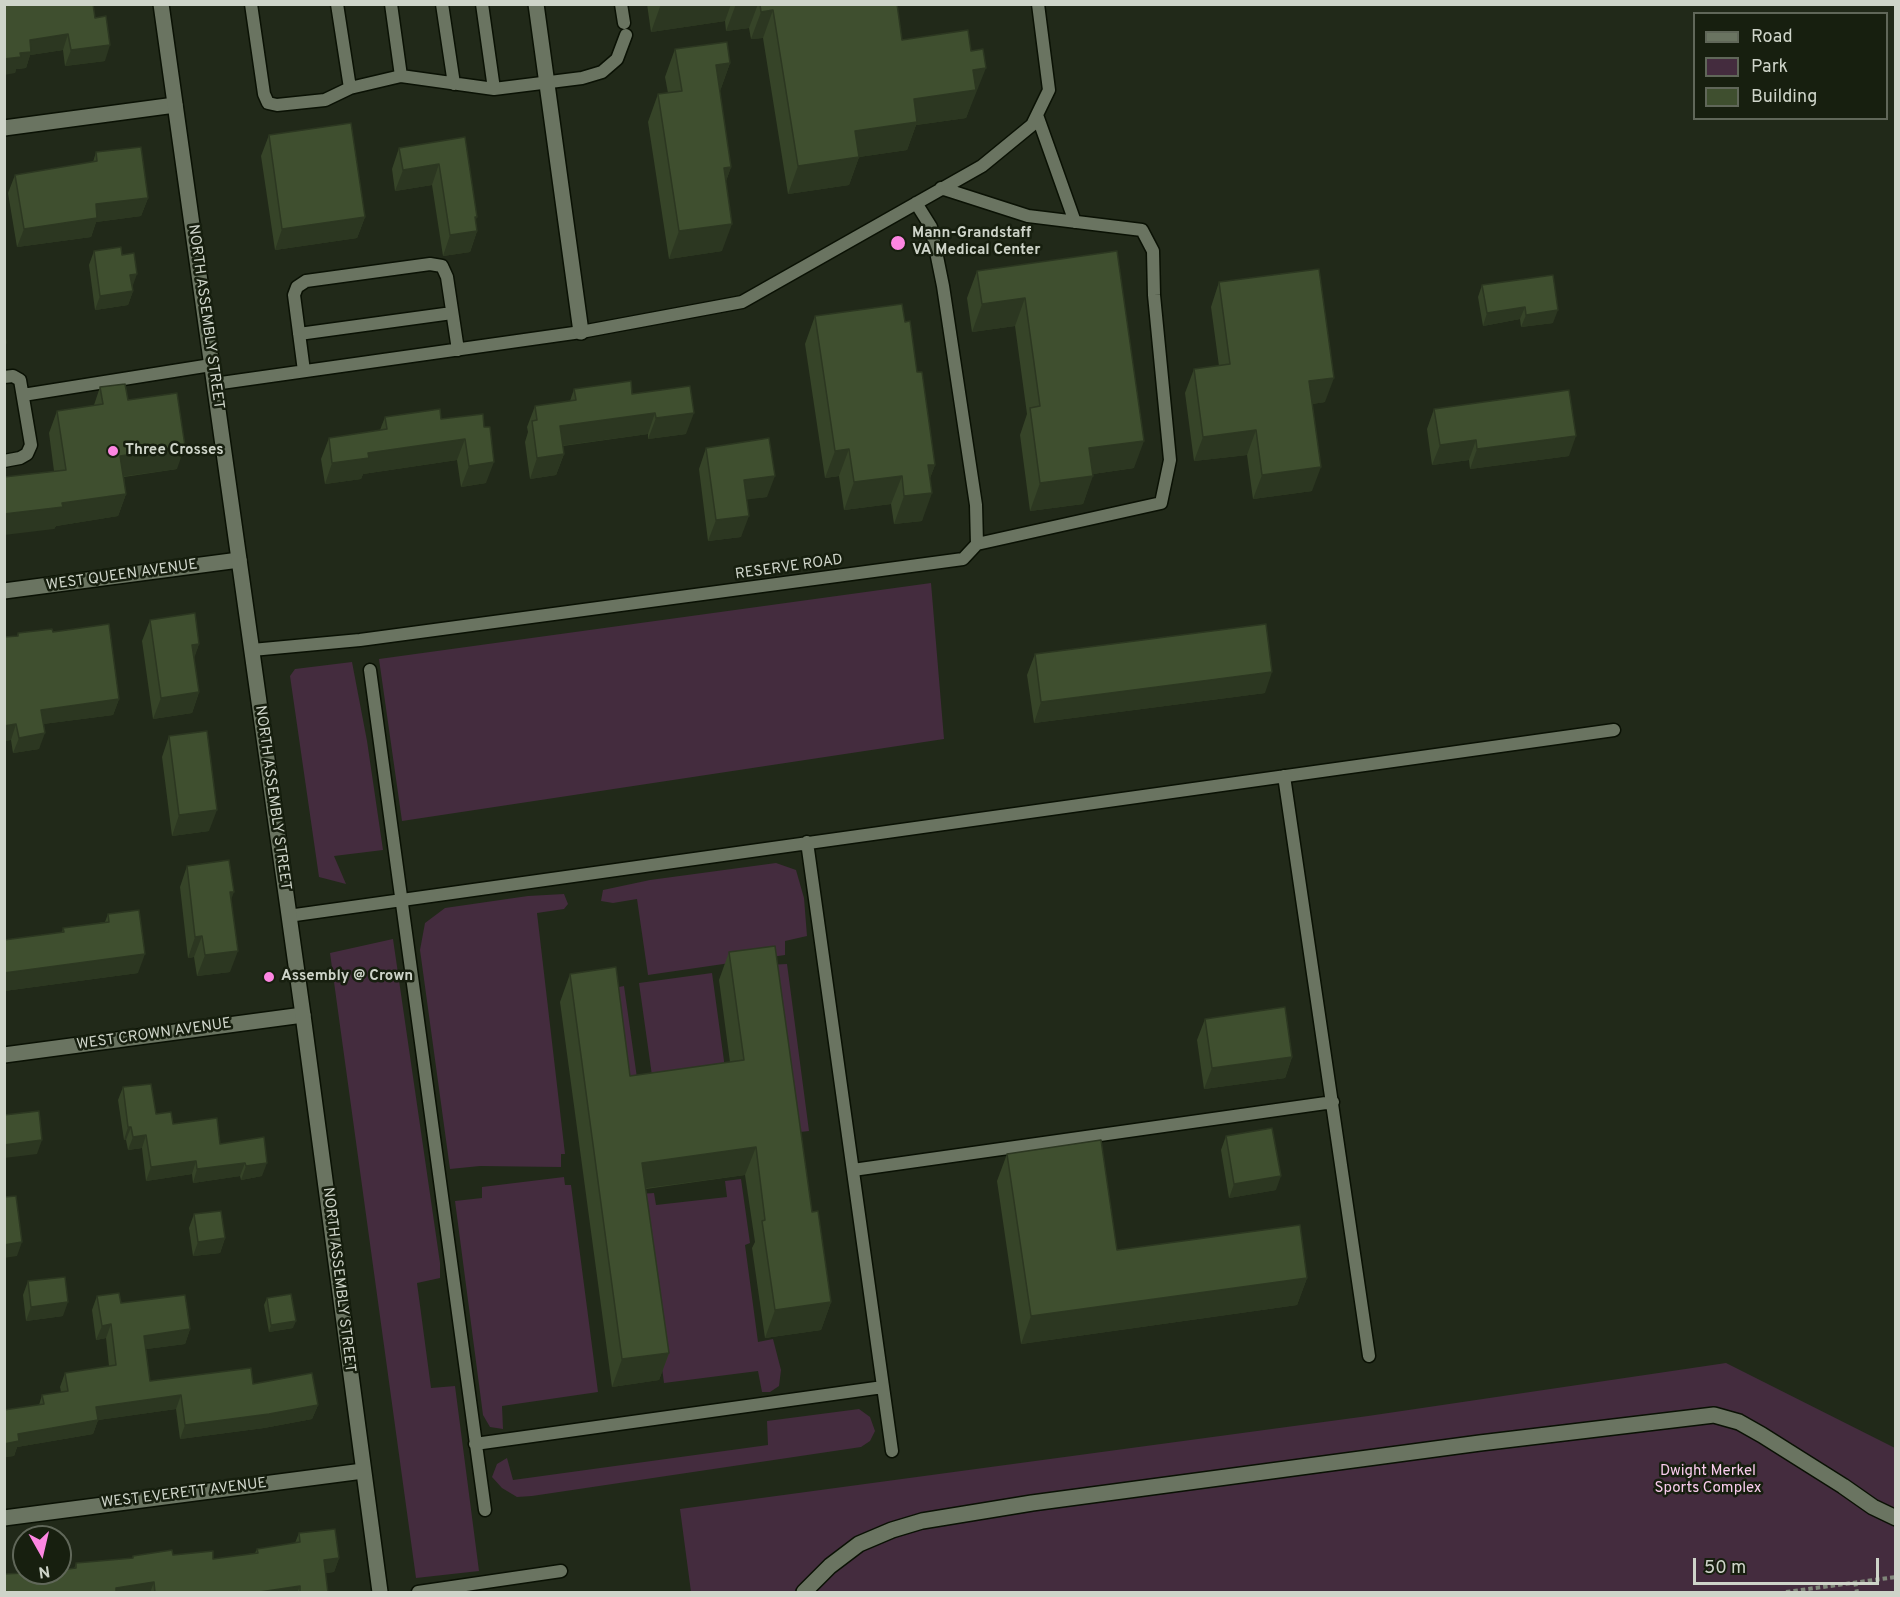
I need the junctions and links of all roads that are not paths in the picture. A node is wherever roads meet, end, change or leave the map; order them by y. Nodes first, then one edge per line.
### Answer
1 (161, 4) edge
2 (251, 4) edge
3 (337, 4) edge
4 (391, 4) edge
5 (442, 4) edge
6 (482, 4) edge
7 (536, 4) edge
8 (621, 4) edge
9 (1038, 4) edge
10 (401, 76) junction
11 (546, 82) junction
12 (454, 84) junction
13 (350, 88) junction
14 (494, 89) junction
15 (175, 105) junction
16 (1037, 115) junction
17 (4, 128) edge
18 (942, 188) junction
19 (916, 203) junction
20 (1075, 222) junction
21 (452, 312) junction
22 (581, 332) junction
23 (299, 334) junction
24 (458, 350) junction
25 (211, 365) junction
26 (304, 371) junction
27 (4, 377) edge
28 (214, 384) junction
29 (23, 395) junction
30 (4, 461) edge
31 (977, 544) junction
32 (239, 560) junction
33 (4, 591) edge
34 (252, 650) junction
35 (370, 670) dead end
36 (1614, 730) dead end
37 (1284, 776) junction
38 (807, 842) junction
39 (401, 899) junction
40 (288, 916) junction
41 (303, 1015) junction
42 (4, 1055) edge
43 (1333, 1102) junction
44 (853, 1170) junction
45 (1369, 1356) dead end
46 (883, 1387) junction
47 (475, 1444) junction
48 (892, 1451) dead end
49 (363, 1471) junction
50 (485, 1510) dead end
51 (4, 1518) edge
52 (1896, 1518) edge
53 (561, 1571) dead end
54 (380, 1593) edge
55 (418, 1593) edge
56 (804, 1593) edge

1 - 15 street, NORTH ASSEMBLY STREET
2 - 13 lane
3 - 13 lane
4 - 10 lane
5 - 12 lane
6 - 14 lane
7 - 11 street
8 - 11 lane
9 - 16 lane
10 - 12 lane
10 - 13 lane
11 - 14 lane
11 - 22 street
12 - 14 lane
15 - 17 street
15 - 25 street, NORTH ASSEMBLY STREET
16 - 18 lane
16 - 20 lane
18 - 19 lane
18 - 20 lane
19 - 22 lane
19 - 31 lane
20 - 31 lane
21 - 23 lane
21 - 23 lane
21 - 24 lane
22 - 24 lane
23 - 26 lane
24 - 26 lane
25 - 28 street, NORTH ASSEMBLY STREET
25 - 29 lane
26 - 28 lane
27 - 29 lane
28 - 32 street, NORTH ASSEMBLY STREET
29 - 30 lane
31 - 34 lane, RESERVE ROAD
32 - 33 street, WEST QUEEN AVENUE
32 - 34 street, NORTH ASSEMBLY STREET
34 - 40 street, NORTH ASSEMBLY STREET
35 - 39 lane
36 - 37 lane
37 - 38 lane
37 - 43 lane
38 - 39 lane
38 - 44 lane
39 - 40 lane
39 - 47 lane
40 - 41 street, NORTH ASSEMBLY STREET
41 - 42 street, WEST CROWN AVENUE
41 - 49 street, NORTH ASSEMBLY STREET
43 - 44 lane
43 - 45 lane
44 - 46 lane
46 - 47 lane
46 - 48 lane
47 - 50 lane
49 - 51 street, WEST EVERETT AVENUE
49 - 54 street, NORTH ASSEMBLY STREET
52 - 56 street
53 - 55 lane

